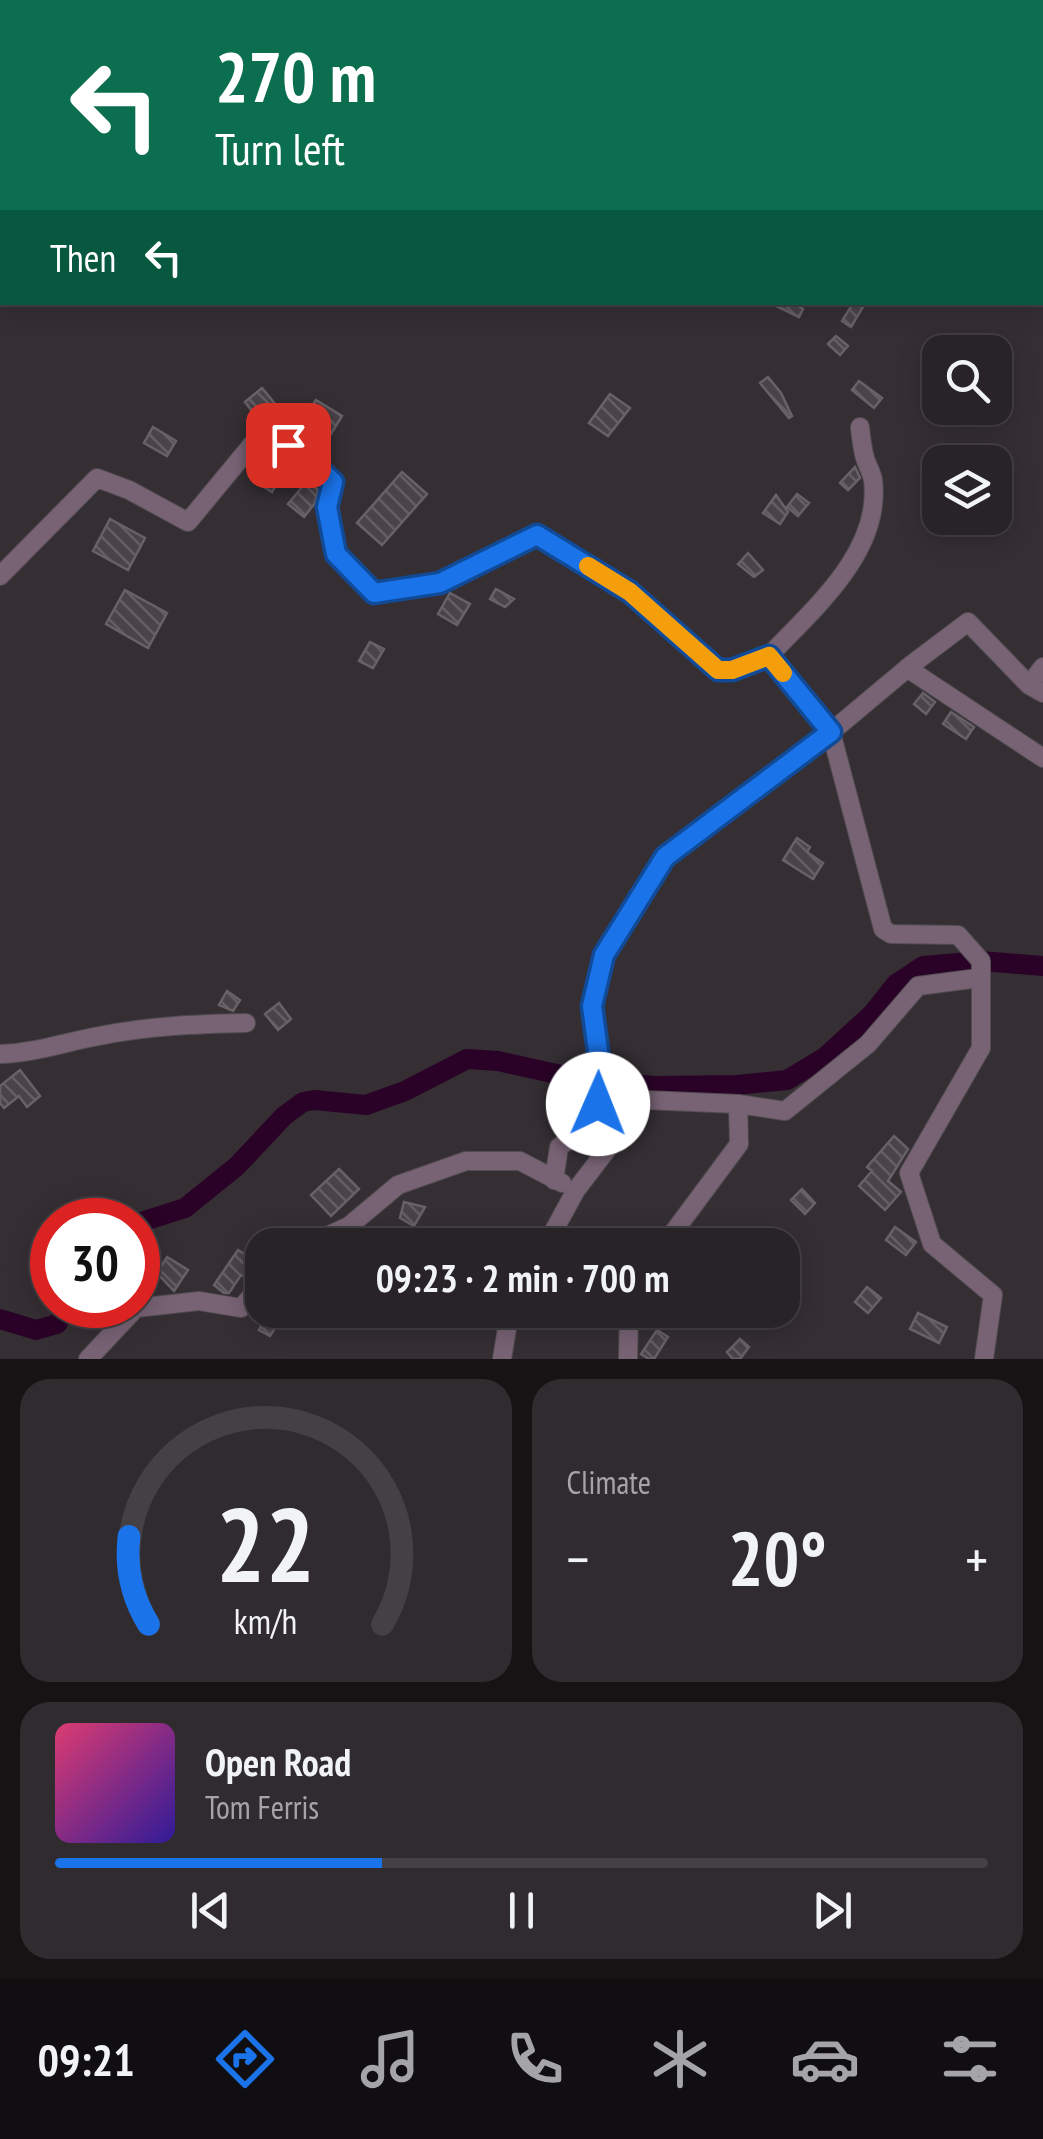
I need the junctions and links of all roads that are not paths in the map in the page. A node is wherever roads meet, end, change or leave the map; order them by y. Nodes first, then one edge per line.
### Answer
1 (860, 427) dead end
2 (0, 576) edge
3 (769, 656) junction
4 (1043, 667) edge
5 (907, 668) junction
6 (1036, 689) edge
7 (831, 732) junction
8 (1043, 758) edge
9 (979, 978) junction
10 (246, 1023) dead end
11 (0, 1054) edge
12 (738, 1104) junction
13 (554, 1180) junction
14 (576, 1190) junction
15 (345, 1228) edge
16 (555, 1228) edge
17 (677, 1228) edge
18 (245, 1303) edge
19 (507, 1328) edge
20 (629, 1328) edge
21 (88, 1359) edge
22 (502, 1359) edge
23 (628, 1359) edge
24 (984, 1359) edge

1 - 3 street
2 - 3 street
3 - 7 street
4 - 6 street
5 - 6 street
5 - 7 street
5 - 8 street
7 - 9 street
7 - 13 street
9 - 12 street
9 - 24 street
10 - 11 street
12 - 14 street
12 - 17 street
13 - 14 street
13 - 15 street
14 - 16 street
18 - 21 street
19 - 22 street
20 - 23 street

